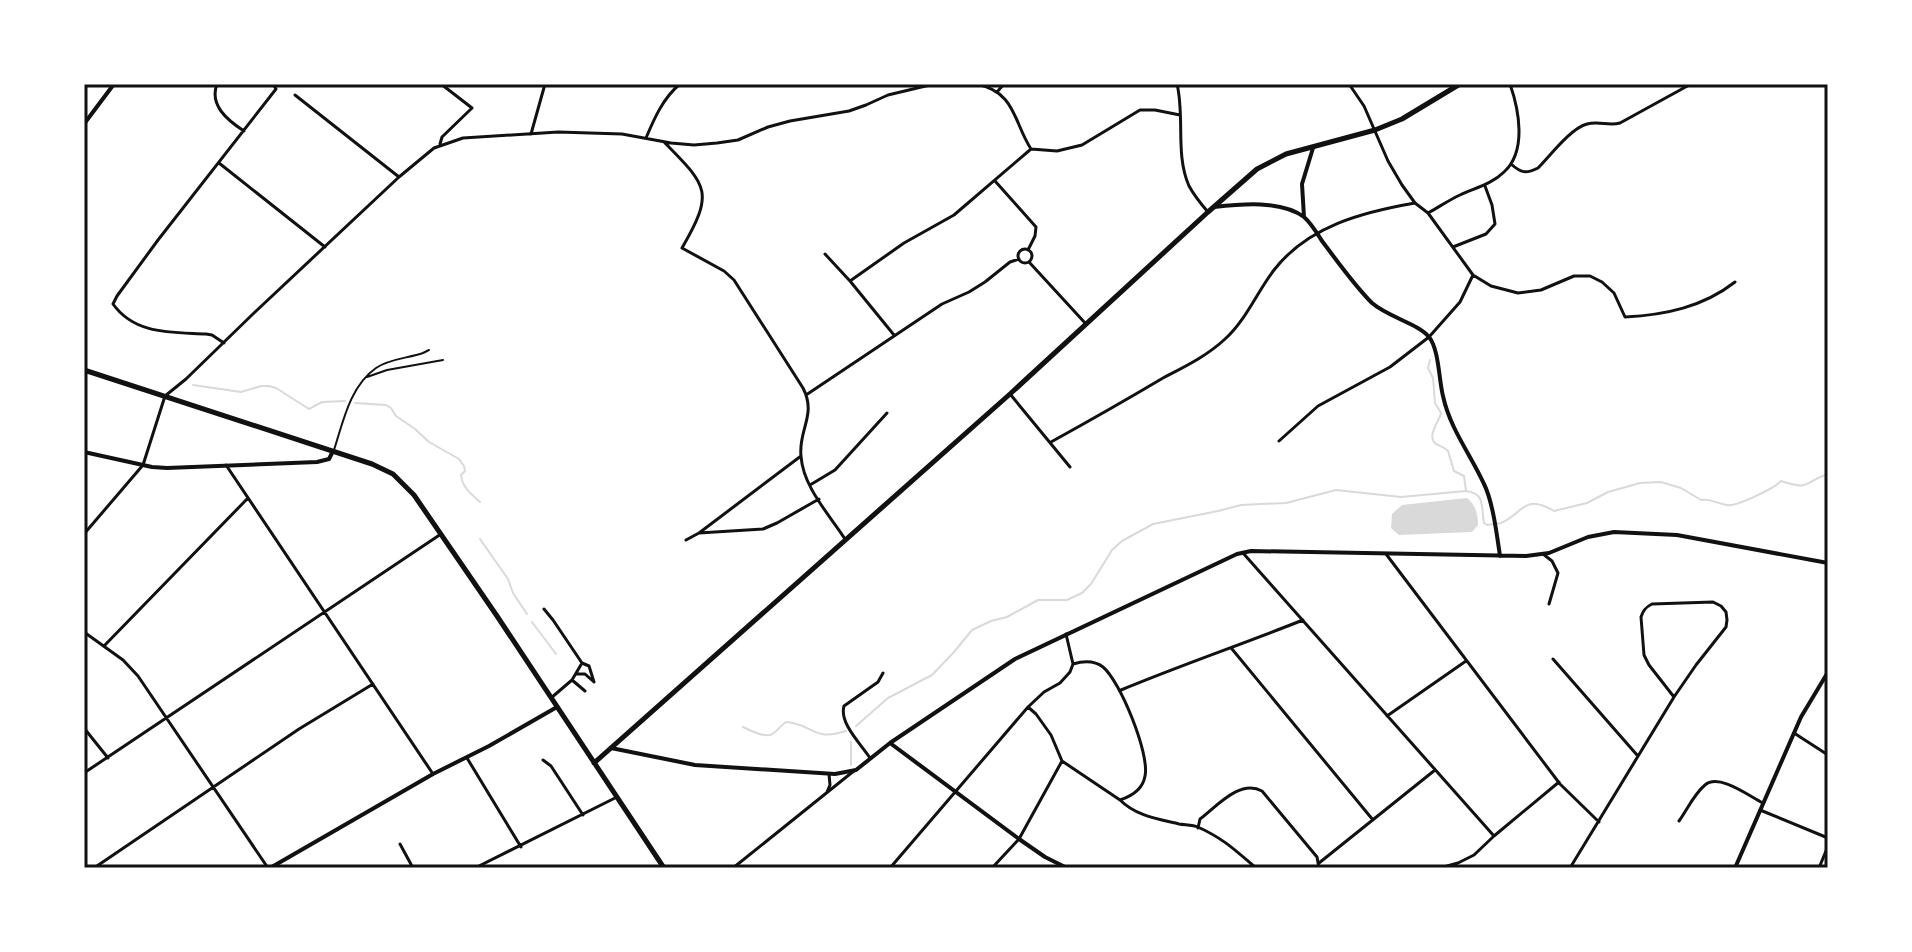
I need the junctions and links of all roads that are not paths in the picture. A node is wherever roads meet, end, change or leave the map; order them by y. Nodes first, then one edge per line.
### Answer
1 (114, 84) edge
2 (217, 84) edge
3 (441, 84) edge
4 (545, 84) edge
5 (680, 84) edge
6 (934, 84) edge
7 (976, 84) edge
8 (1004, 84) edge
9 (1177, 84) edge
10 (1349, 84) edge
11 (1460, 84) edge
12 (1510, 84) edge
13 (1691, 84) edge
14 (274, 86) edge
15 (997, 92) junction
16 (295, 95) dead end
17 (1180, 115) junction
18 (84, 124) edge
19 (1375, 130) junction
20 (244, 131) junction
21 (531, 134) junction
22 (646, 138) junction
23 (664, 142) junction
24 (440, 145) junction
25 (1313, 145) junction
26 (1031, 149) junction
27 (219, 163) junction
28 (1511, 164) junction
29 (399, 177) junction
30 (995, 181) junction
31 (1484, 185) junction
32 (1415, 203) junction
33 (1214, 207) junction
34 (1208, 212) junction
35 (1428, 213) junction
36 (1304, 218) junction
37 (1317, 234) junction
38 (325, 247) junction
39 (1453, 247) junction
40 (1028, 250) junction
41 (825, 254) dead end
42 (1019, 259) junction
43 (1029, 262) junction
44 (1473, 275) junction
45 (850, 281) junction
46 (1735, 282) dead end
47 (1087, 324) junction
48 (894, 335) junction
49 (1429, 337) junction
50 (224, 343) junction
51 (429, 350) dead end
52 (443, 360) dead end
53 (84, 370) edge
54 (366, 377) junction
55 (1010, 394) junction
56 (806, 395) junction
57 (165, 396) junction
58 (887, 413) dead end
59 (1279, 441) dead end
60 (1051, 442) junction
61 (333, 451) junction
62 (84, 452) edge
63 (801, 456) junction
64 (226, 465) junction
65 (142, 466) junction
66 (1070, 467) dead end
67 (810, 485) junction
68 (248, 498) junction
69 (819, 499) junction
70 (699, 533) junction
71 (84, 534) edge
72 (441, 534) junction
73 (845, 539) junction
74 (686, 540) dead end
75 (1243, 553) junction
76 (1386, 554) junction
77 (1543, 554) junction
78 (1500, 556) junction
79 (1828, 563) edge
80 (1549, 604) dead end
81 (544, 609) dead end
82 (325, 612) junction
83 (1303, 620) junction
84 (84, 632) edge
85 (1066, 634) junction
86 (104, 646) junction
87 (1232, 649) junction
88 (1553, 659) dead end
89 (1466, 661) junction
90 (582, 663) junction
91 (1073, 664) junction
92 (1828, 672) edge
93 (883, 673) dead end
94 (576, 674) junction
95 (572, 680) junction
96 (373, 684) junction
97 (1121, 690) junction
98 (585, 691) dead end
99 (1674, 697) junction
100 (551, 698) junction
101 (557, 707) junction
102 (1028, 707) junction
103 (1387, 716) junction
104 (167, 719) junction
105 (84, 728) edge
106 (1794, 733) junction
107 (890, 743) junction
108 (611, 748) junction
109 (1828, 755) edge
110 (466, 756) junction
111 (1639, 757) junction
112 (108, 758) junction
113 (871, 758) junction
114 (543, 760) dead end
115 (1062, 761) junction
116 (594, 763) junction
117 (856, 770) junction
118 (1435, 770) junction
119 (84, 773) edge
120 (433, 774) junction
121 (829, 774) junction
122 (1559, 782) junction
123 (213, 787) junction
124 (956, 793) junction
125 (825, 796) junction
126 (617, 797) junction
127 (1120, 800) junction
128 (1763, 803) junction
129 (1760, 810) junction
130 (583, 815) junction
131 (1373, 820) junction
132 (1679, 821) dead end
133 (1599, 822) junction
134 (1198, 828) junction
135 (1494, 836) junction
136 (1828, 838) edge
137 (1019, 839) junction
138 (400, 844) dead end
139 (1828, 846) edge
140 (521, 847) junction
141 (1248, 862) junction
142 (1319, 865) edge
143 (94, 868) edge
144 (269, 868) edge
145 (413, 868) edge
146 (475, 868) edge
147 (664, 868) edge
148 (733, 868) edge
149 (890, 868) edge
150 (992, 868) edge
151 (1067, 868) edge
152 (1244, 868) edge
153 (1256, 868) edge
154 (1440, 868) edge
155 (1570, 868) edge
156 (1735, 868) edge
157 (1819, 868) edge

1 - 18 street
2 - 20 street
3 - 24 street
4 - 21 street
5 - 22 street
6 - 23 street
7 - 15 street
8 - 15 street
9 - 17 street
10 - 19 street
11 - 19 main road
12 - 28 street
13 - 28 street
14 - 20 street
15 - 26 street
16 - 29 street
17 - 26 street
17 - 34 street
19 - 25 main road
19 - 32 street
20 - 27 street
21 - 22 street
21 - 24 street
22 - 23 street
23 - 56 street
24 - 29 street
25 - 33 main road
25 - 36 street
26 - 30 street
27 - 38 street
27 - 50 street
28 - 31 street
29 - 38 street
30 - 40 street
30 - 45 street
31 - 35 street
31 - 39 street
32 - 35 street
32 - 37 street
33 - 34 main road
33 - 36 street
34 - 47 main road
35 - 39 street
36 - 37 street
37 - 49 street
37 - 60 street
38 - 50 street
39 - 44 street
40 - 42 street
40 - 43 street
41 - 45 street
42 - 43 street
42 - 48 street
43 - 47 street
44 - 46 street
44 - 49 street
45 - 48 street
47 - 55 main road
48 - 56 street
49 - 59 street
49 - 78 street
50 - 57 street
51 - 54 lane
52 - 54 lane
53 - 57 main road
54 - 61 lane
55 - 60 street
55 - 73 main road
56 - 63 street
57 - 61 main road
57 - 65 street
58 - 67 street
60 - 66 street
61 - 64 street
61 - 72 main road
62 - 65 street
63 - 67 street
63 - 70 street
64 - 65 street
64 - 68 street
65 - 71 street
67 - 69 street
68 - 82 street
68 - 86 street
69 - 70 street
69 - 73 street
70 - 74 street
72 - 82 street
72 - 100 main road
73 - 108 main road
75 - 76 street
75 - 83 street
75 - 85 street
76 - 78 street
76 - 89 street
77 - 78 street
77 - 79 street
77 - 80 street
81 - 90 street
82 - 96 street
82 - 104 street
83 - 87 street
83 - 103 street
84 - 86 street
85 - 91 street
85 - 107 street
86 - 104 street
87 - 97 street
87 - 131 street
88 - 111 street
89 - 103 street
89 - 122 street
90 - 94 street
90 - 94 street
91 - 97 street
91 - 102 street
92 - 106 street
93 - 113 street
94 - 95 street
95 - 98 street
95 - 100 street
96 - 120 street
96 - 123 street
97 - 127 street
99 - 99 street
99 - 111 street
100 - 101 main road
101 - 110 street
101 - 116 main road
102 - 115 street
102 - 124 street
103 - 118 street
104 - 112 street
104 - 123 street
105 - 112 street
106 - 109 street
106 - 128 street
107 - 113 street
107 - 124 street
108 - 116 main road
108 - 121 street
110 - 120 street
110 - 140 street
111 - 133 street
112 - 119 street
113 - 117 street
114 - 130 street
115 - 127 street
115 - 137 street
116 - 126 main road
117 - 121 street
117 - 125 street
118 - 131 street
118 - 135 street
120 - 144 street
121 - 125 street
122 - 133 street
122 - 135 street
123 - 143 street
123 - 144 street
124 - 137 street
124 - 149 street
125 - 148 street
126 - 130 street
126 - 147 main road
127 - 134 street
128 - 129 street
128 - 132 street
129 - 136 street
129 - 156 street
130 - 140 street
131 - 142 street
133 - 155 street
134 - 141 street
134 - 142 street
135 - 154 street
137 - 150 street
137 - 151 street
138 - 145 street
139 - 157 street
140 - 146 street
141 - 152 street
141 - 153 street

